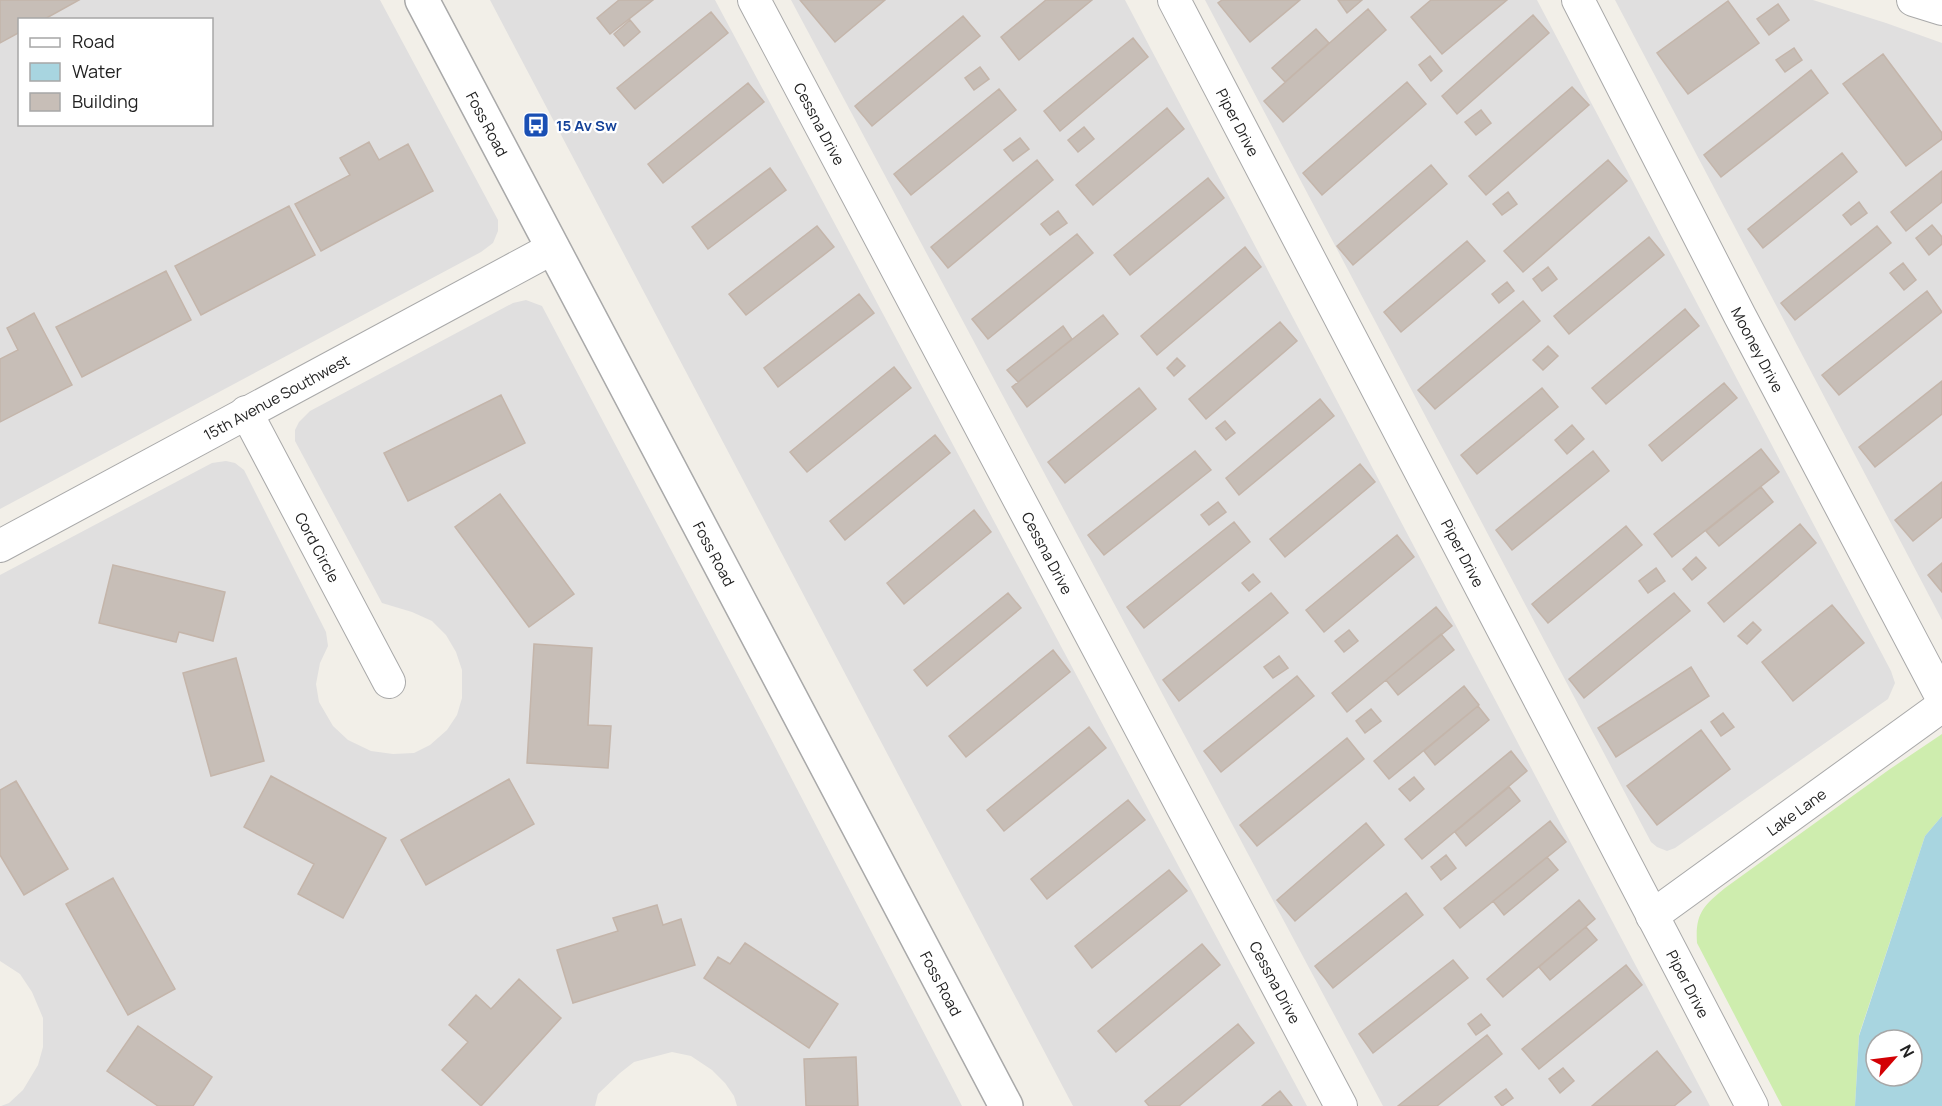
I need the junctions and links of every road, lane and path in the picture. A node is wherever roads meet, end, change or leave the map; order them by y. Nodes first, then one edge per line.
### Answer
1 (422, 0) edge
2 (754, 0) edge
3 (1174, 0) edge
4 (1578, 0) edge
5 (1913, 0) edge
6 (1942, 9) edge
7 (553, 248) junction
8 (246, 412) junction
9 (0, 546) edge
10 (389, 682) dead end
11 (1942, 698) edge
12 (1942, 706) edge
13 (1652, 916) junction
14 (1006, 1106) edge
15 (1341, 1106) edge
16 (1752, 1106) edge

1 - 7 street, Foss Road
2 - 15 street, Cessna Drive
3 - 13 street, Piper Drive
4 - 11 street, Mooney Drive
5 - 6 street
7 - 8 street, 15th Avenue Southwest
7 - 14 street, Foss Road
8 - 9 street, 15th Avenue Southwest
8 - 10 street, Cord Circle
12 - 13 street, Lake Lane
13 - 16 street, Piper Drive

